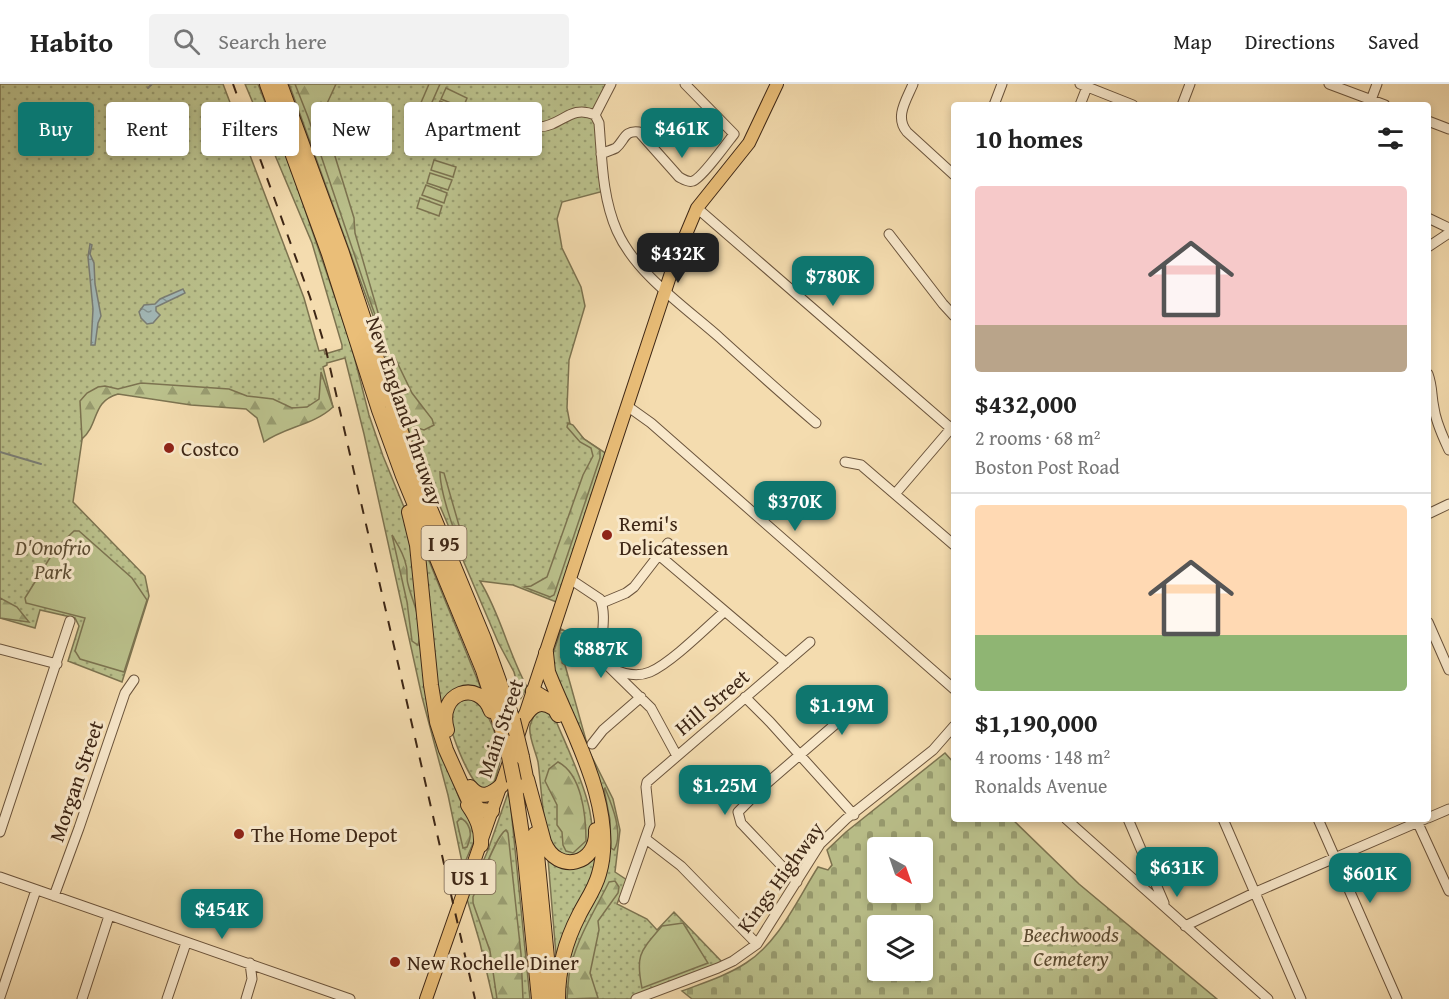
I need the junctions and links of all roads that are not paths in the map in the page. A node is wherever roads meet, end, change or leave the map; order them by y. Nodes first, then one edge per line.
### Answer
1 (267, 84) edge
2 (280, 84) edge
3 (611, 84) edge
4 (685, 84) edge
5 (777, 84) edge
6 (913, 84) edge
7 (1002, 84) edge
8 (1190, 84) edge
9 (1329, 84) edge
10 (1377, 84) edge
11 (1083, 85) edge
12 (1371, 100) junction
13 (995, 102) edge
14 (1080, 102) edge
15 (1126, 102) edge
16 (1183, 102) edge
17 (1377, 102) edge
18 (595, 115) junction
19 (1449, 117) edge
20 (1431, 122) edge
21 (542, 127) edge
22 (1447, 128) edge
23 (601, 154) junction
24 (951, 170) edge
25 (697, 208) junction
26 (1431, 219) edge
27 (1449, 228) edge
28 (1449, 233) edge
29 (890, 234) dead end
30 (1431, 245) edge
31 (666, 291) junction
32 (951, 313) edge
33 (360, 329) junction
34 (372, 367) junction
35 (1431, 384) edge
36 (627, 408) junction
37 (379, 410) junction
38 (816, 423) dead end
39 (951, 426) edge
40 (951, 430) edge
41 (1449, 450) edge
42 (844, 462) dead end
43 (895, 494) junction
44 (1449, 504) edge
45 (1431, 512) edge
46 (951, 542) edge
47 (668, 543) dead end
48 (660, 556) junction
49 (570, 579) junction
50 (602, 603) junction
51 (724, 612) junction
52 (70, 621) dead end
53 (1431, 629) edge
54 (810, 642) dead end
55 (0, 650) edge
56 (546, 653) junction
57 (57, 663) junction
58 (786, 663) junction
59 (608, 667) junction
60 (1449, 670) edge
61 (641, 674) junction
62 (134, 680) dead end
63 (534, 687) junction
64 (951, 687) edge
65 (633, 689) junction
66 (868, 696) dead end
67 (641, 697) junction
68 (745, 697) junction
69 (560, 709) junction
70 (519, 718) junction
71 (951, 729) edge
72 (505, 739) junction
73 (592, 744) dead end
74 (800, 754) junction
75 (677, 756) junction
76 (452, 764) junction
77 (514, 781) junction
78 (470, 787) junction
79 (1449, 808) edge
80 (492, 811) junction
81 (854, 815) junction
82 (1431, 815) edge
83 (1069, 822) edge
84 (1129, 822) edge
85 (1224, 822) edge
86 (1319, 822) edge
87 (1415, 822) edge
88 (1423, 822) edge
89 (0, 832) edge
90 (646, 839) junction
91 (481, 845) junction
92 (1335, 858) junction
93 (0, 877) edge
94 (797, 882) junction
95 (36, 890) junction
96 (1449, 891) edge
97 (1256, 892) junction
98 (54, 896) junction
99 (624, 898) dead end
100 (1165, 905) junction
101 (109, 916) junction
102 (1185, 926) junction
103 (186, 943) junction
104 (757, 944) junction
105 (250, 963) junction
106 (1, 993) edge
107 (82, 999) edge
108 (167, 999) edge
109 (246, 999) edge
110 (350, 999) edge
111 (426, 999) edge
112 (538, 999) edge
113 (551, 999) edge
114 (558, 999) edge
115 (636, 999) edge
116 (1268, 999) edge
117 (1301, 999) edge
118 (1397, 999) edge

1 - 33 highway, New England Thruway / I 95
2 - 33 highway, New England Thruway / I 95
3 - 18 street
4 - 23 street
5 - 25 main road, US 1
6 - 24 street
7 - 13 street
8 - 16 street
9 - 12 street
10 - 12 street
11 - 14 street
11 - 15 street
12 - 17 street
18 - 21 street
18 - 23 street
19 - 22 street
20 - 22 street
23 - 31 street
25 - 31 main road, US 1
25 - 39 street
26 - 27 street
28 - 30 street
29 - 32 street
31 - 36 main road, US 1
31 - 38 street
33 - 34 highway, New England Thruway / I 95
34 - 37 highway, New England Thruway / I 95
34 - 70 highway, New England Thruway / I 95
35 - 41 street
36 - 49 main road, Main Street / US 1
36 - 64 street
37 - 72 highway, New England Thruway / I 95
37 - 76 highway
40 - 43 street
42 - 43 street
43 - 46 street
44 - 45 street
47 - 48 street
48 - 50 street
48 - 51 street
49 - 50 street
49 - 56 main road, Main Street / US 1
50 - 59 street
51 - 58 street
51 - 61 street
52 - 57 street
53 - 60 street
54 - 58 street, Hill Street
55 - 57 street
56 - 63 main road, Main Street / US 1
56 - 69 highway
57 - 89 street
58 - 68 street, Hill Street
59 - 61 street
59 - 65 street
61 - 65 street
62 - 98 street, Morgan Street
63 - 69 highway
63 - 70 main road, Main Street / US 1
65 - 67 street
66 - 74 street
67 - 73 street
67 - 75 street
68 - 74 street
68 - 75 street, Hill Street
69 - 70 highway
69 - 77 highway
69 - 114 highway
70 - 77 main road, Main Street / US 1
70 - 77 highway, New England Thruway / I 95, bridge
71 - 81 street, Kings Highway
72 - 77 highway, New England Thruway / I 95, bridge
72 - 78 highway
74 - 81 street
74 - 94 street
75 - 90 street, Hill Street
76 - 80 highway
76 - 91 highway
77 - 78 highway
77 - 80 main road, Main Street / US 1
77 - 112 highway, New England Thruway / I 95
77 - 113 highway, New England Thruway / I 95
78 - 80 highway
79 - 82 street
80 - 91 main road, Main Street / US 1
81 - 94 street, Kings Highway
83 - 100 street
84 - 100 street
85 - 97 street
86 - 92 street
87 - 92 street
88 - 96 street
90 - 99 street, Hill Street
90 - 104 street
91 - 111 main road, Main Street / US 1
92 - 97 street
92 - 118 street
93 - 95 street
94 - 104 street, Kings Highway
95 - 98 street
95 - 106 street
97 - 102 street
97 - 117 street
98 - 101 street
100 - 102 street
101 - 103 street
101 - 107 street
102 - 116 street
103 - 105 street
103 - 108 street
104 - 115 street, Kings Highway
105 - 109 street
105 - 110 street

